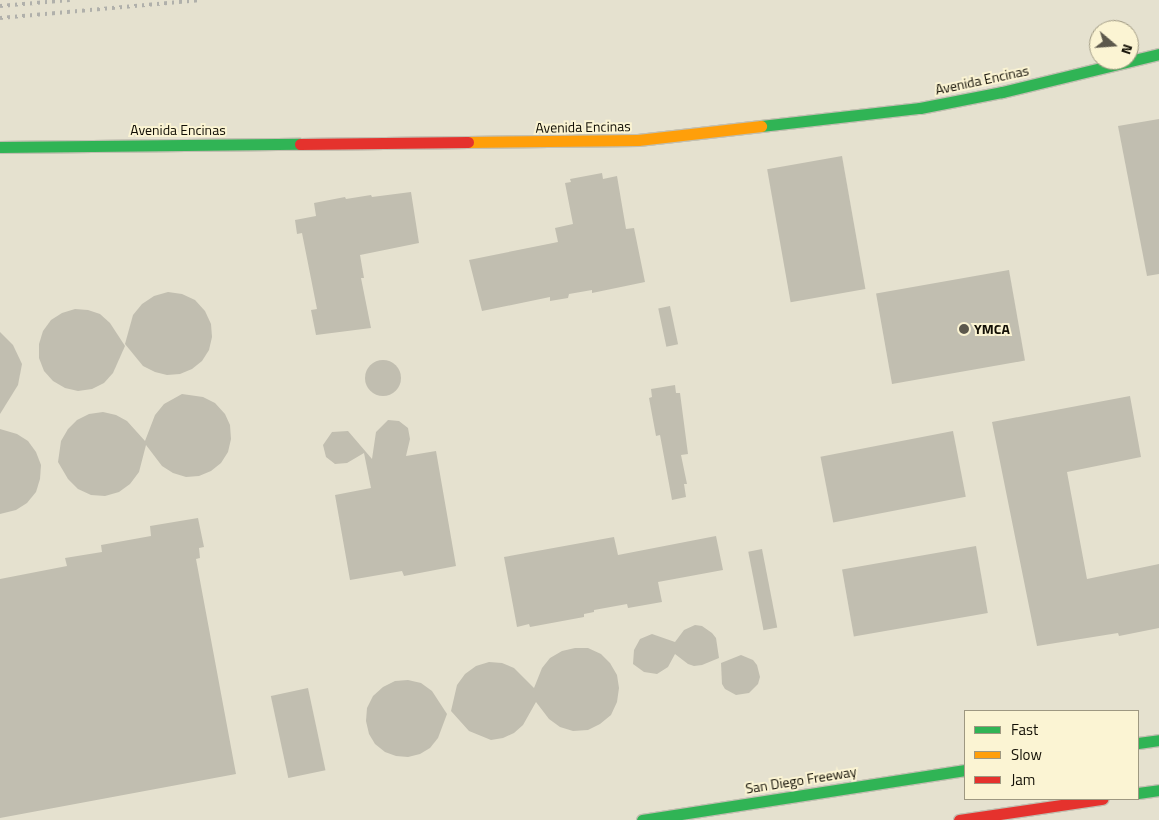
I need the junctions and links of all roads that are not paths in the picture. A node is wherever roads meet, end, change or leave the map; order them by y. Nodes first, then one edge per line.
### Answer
1 (1159, 54) edge
2 (0, 147) edge
3 (1159, 740) edge
4 (1139, 744) edge
5 (964, 770) edge
6 (1159, 790) edge
7 (1139, 793) edge
8 (1095, 800) edge
9 (642, 820) edge
10 (959, 820) edge

1 - 2 main road, Avenida Encinas
3 - 4 main road
5 - 9 main road, San Diego Freeway
6 - 7 main road
8 - 10 main road

